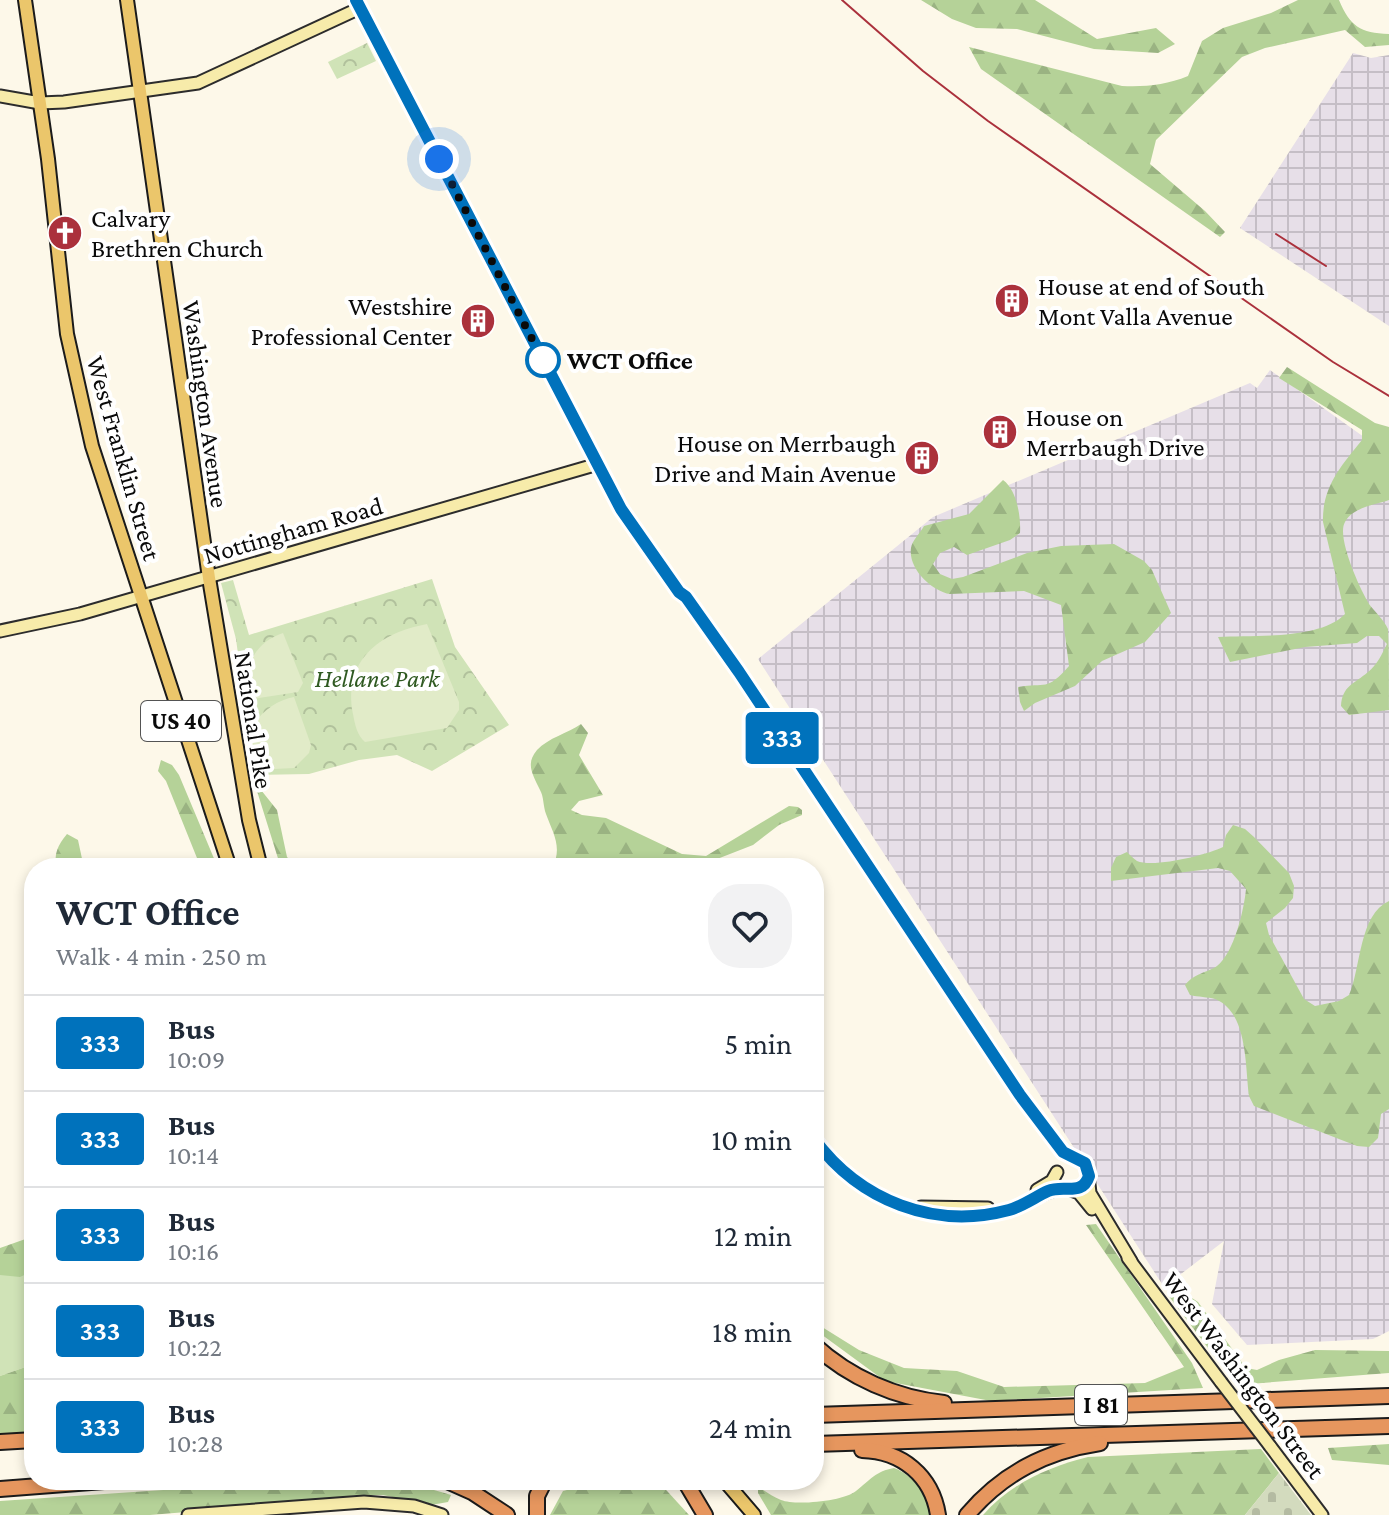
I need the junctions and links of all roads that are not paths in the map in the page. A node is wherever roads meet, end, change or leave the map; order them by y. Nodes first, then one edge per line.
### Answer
1 (25, 0) edge
2 (127, 0) edge
3 (358, 4) edge
4 (140, 91) junction
5 (0, 96) edge
6 (40, 103) junction
7 (598, 464) junction
8 (209, 578) junction
9 (141, 597) junction
10 (0, 631) edge
11 (227, 858) edge
12 (258, 858) edge
13 (1020, 1095) junction
14 (824, 1151) edge
15 (1072, 1158) junction
16 (1058, 1170) junction
17 (1088, 1180) junction
18 (1069, 1189) junction
19 (912, 1208) junction
20 (1131, 1261) junction
21 (824, 1352) edge
22 (1389, 1396) edge
23 (1037, 1407) junction
24 (824, 1415) edge
25 (1389, 1426) edge
26 (1239, 1431) junction
27 (24, 1441) edge
28 (0, 1442) edge
29 (824, 1446) edge
30 (824, 1447) edge
31 (24, 1487) edge
32 (0, 1489) edge
33 (468, 1490) edge
34 (540, 1490) edge
35 (690, 1490) edge
36 (693, 1490) edge
37 (733, 1490) edge
38 (188, 1515) edge
39 (442, 1515) edge
40 (507, 1515) edge
41 (537, 1515) edge
42 (705, 1515) edge
43 (714, 1515) edge
44 (754, 1515) edge
45 (938, 1515) edge
46 (967, 1515) edge
47 (1322, 1515) edge

1 - 6 main road, West Franklin Street / US 40
2 - 4 main road, Washington Avenue / US 40
3 - 4 street
3 - 7 street
4 - 6 street
4 - 8 main road, Washington Avenue / US 40
5 - 6 street
6 - 9 main road, West Franklin Street / US 40
7 - 8 street, Nottingham Road
7 - 13 street
8 - 9 street, Nottingham Road
8 - 12 main road, National Pike / US 40
9 - 10 street, Nottingham Road
9 - 11 main road, West Franklin Street / US 40
13 - 15 street
13 - 16 street
14 - 19 street
15 - 16 street
15 - 17 street
16 - 18 street
16 - 19 street
17 - 18 street
17 - 20 street, West Washington Street
18 - 19 street
18 - 20 street, West Washington Street
20 - 47 street, West Washington Street, bridge
21 - 23 highway
22 - 23 highway, I 81
23 - 24 highway, I 81
25 - 26 highway, I 81
26 - 29 highway, I 81
26 - 46 highway
27 - 28 highway
30 - 45 highway
31 - 32 highway
33 - 40 highway
34 - 41 highway
35 - 42 highway
36 - 43 main road
37 - 44 main road
38 - 39 street

